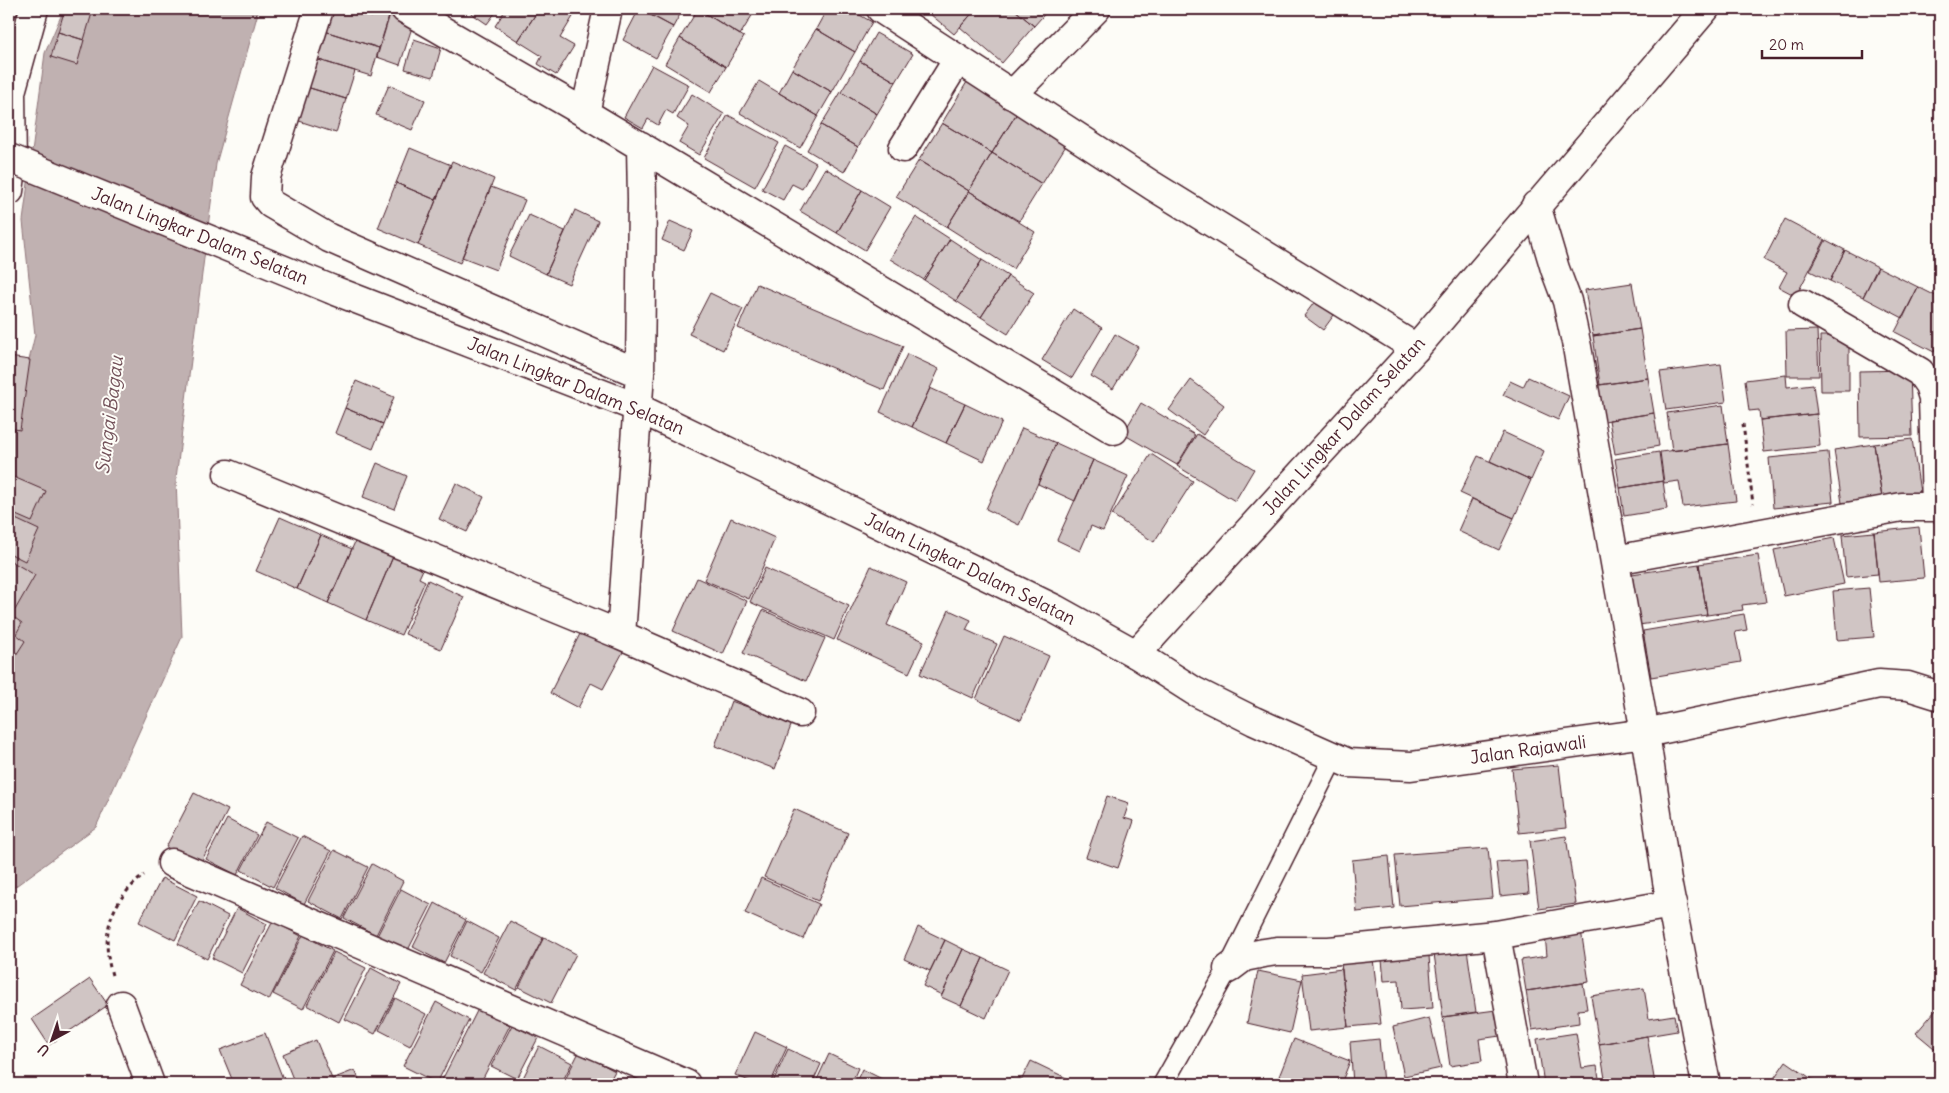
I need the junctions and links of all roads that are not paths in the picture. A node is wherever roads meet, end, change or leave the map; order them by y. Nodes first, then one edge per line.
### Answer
1 (34, 9) edge
2 (319, 9) edge
3 (405, 9) edge
4 (608, 9) edge
5 (881, 9) edge
6 (1096, 9) edge
7 (1705, 9) edge
8 (958, 59) junction
9 (10, 92) edge
10 (1012, 95) junction
11 (585, 113) junction
12 (641, 146) junction
13 (903, 148) dead end
14 (9, 158) edge
15 (9, 191) edge
16 (1536, 205) junction
17 (1803, 304) dead end
18 (1416, 348) junction
19 (640, 374) junction
20 (636, 407) junction
21 (1114, 430) dead end
22 (228, 474) dead end
23 (1938, 507) edge
24 (1615, 560) junction
25 (621, 635) junction
26 (1136, 654) junction
27 (1940, 696) edge
28 (800, 713) dead end
29 (1645, 733) junction
30 (1334, 757) junction
31 (172, 863) road end
32 (1672, 904) junction
33 (1496, 935) junction
34 (1228, 969) junction
35 (121, 1004) road end
36 (150, 1084) edge
37 (686, 1084) edge
38 (1163, 1084) edge
39 (1523, 1084) edge
40 (1706, 1084) edge

1 - 9 street
2 - 19 street
3 - 11 street
4 - 11 street
5 - 8 street
6 - 10 street
7 - 16 street, Jalan Lingkar Dalam Selatan
8 - 10 street
8 - 13 street
9 - 15 street
10 - 18 street
11 - 12 street
12 - 19 street
12 - 21 street
14 - 20 street, Jalan Lingkar Dalam Selatan, bridge
16 - 18 street, Jalan Lingkar Dalam Selatan
16 - 24 street
17 - 23 street
18 - 26 street, Jalan Lingkar Dalam Selatan
19 - 20 street
20 - 25 street
20 - 26 street, Jalan Lingkar Dalam Selatan
22 - 25 street
23 - 24 street
24 - 29 street
25 - 28 street
26 - 30 street, Jalan Rajawali
27 - 29 street, Jalan Rajawali
29 - 30 street, Jalan Rajawali
29 - 32 street
30 - 34 lane
31 - 37 street
32 - 33 street
32 - 40 street
33 - 34 street
33 - 39 street
34 - 38 lane
35 - 36 street

